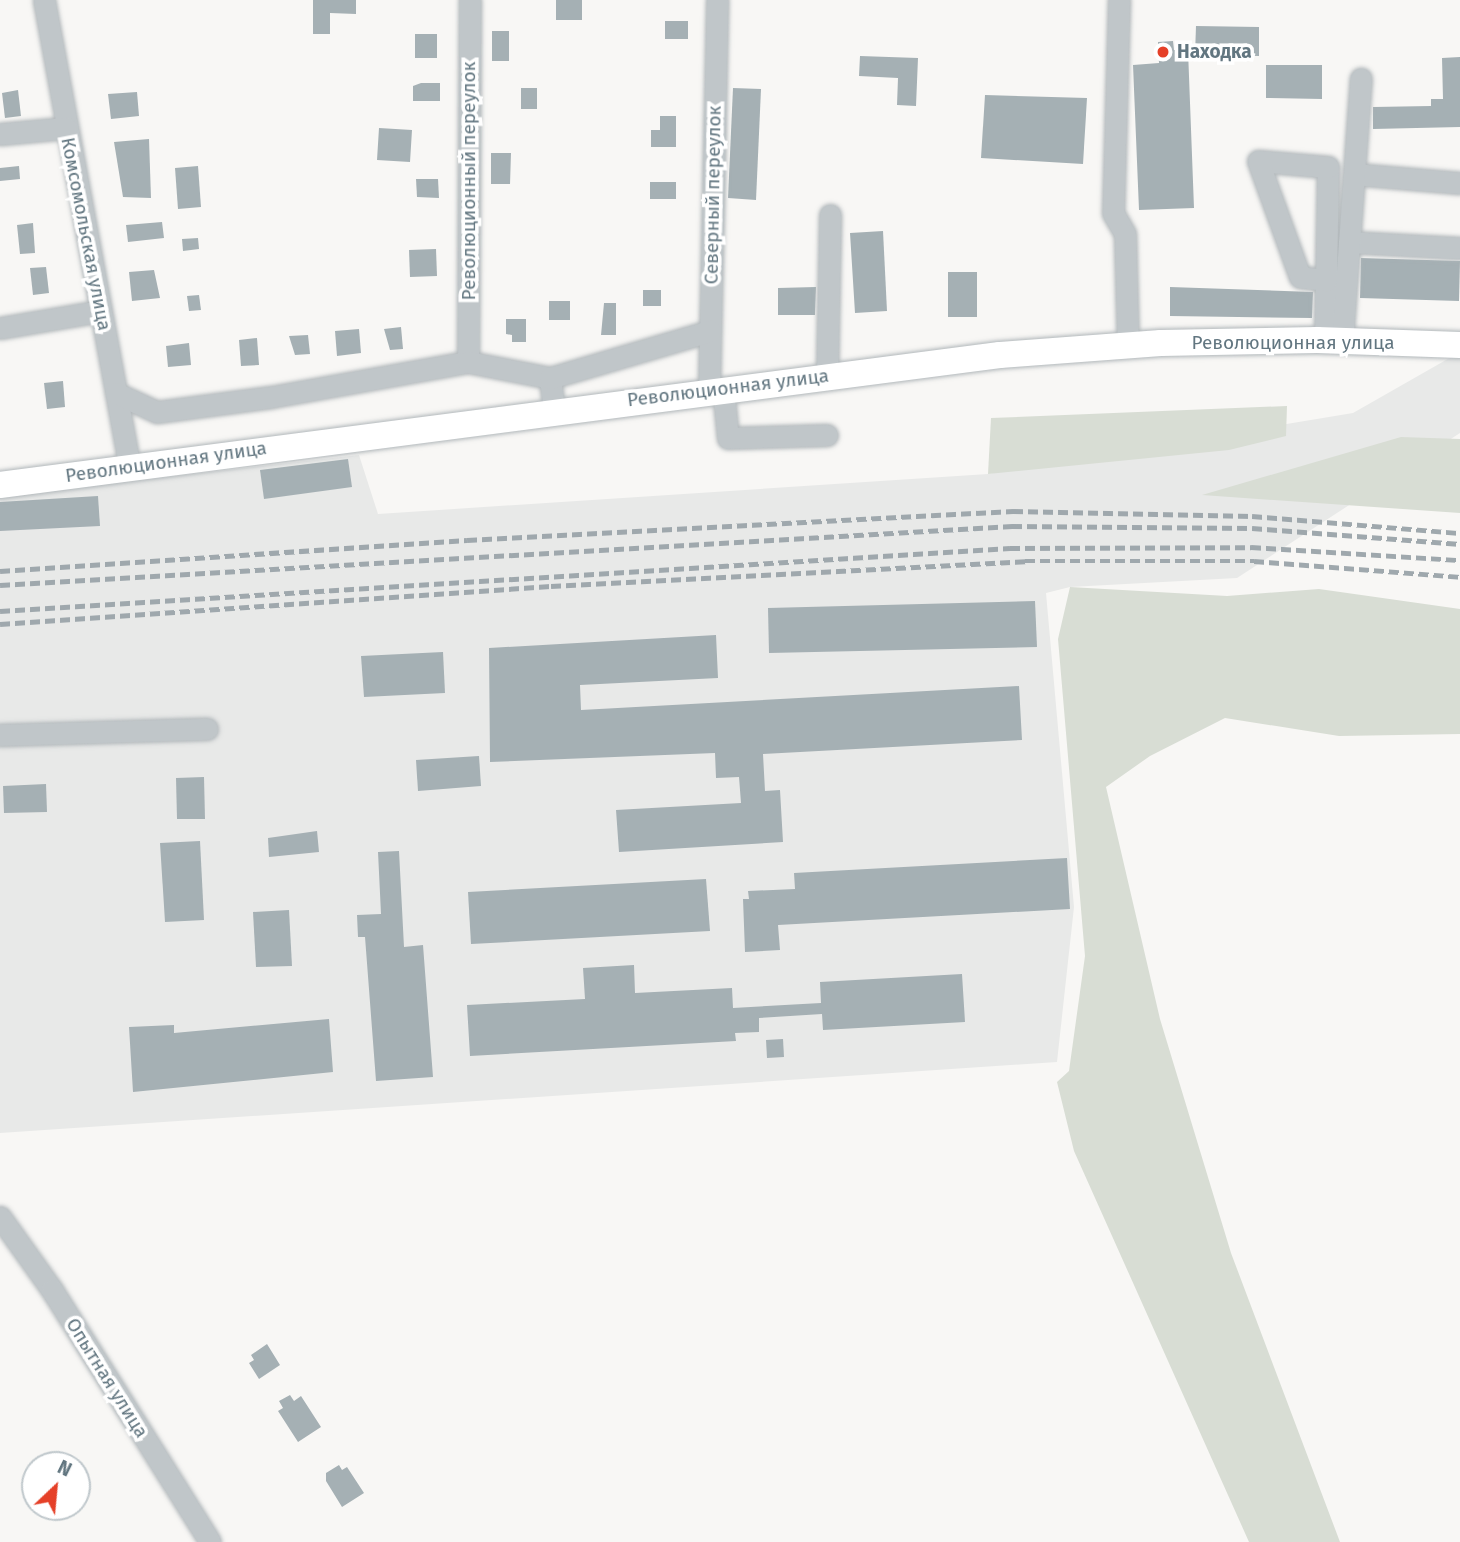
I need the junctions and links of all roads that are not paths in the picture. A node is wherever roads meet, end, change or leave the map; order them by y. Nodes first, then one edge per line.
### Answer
1 (44, 0) edge
2 (470, 0) edge
3 (717, 0) edge
4 (1119, 0) edge
5 (1361, 79) dead end
6 (66, 128) junction
7 (0, 134) edge
8 (1354, 174) junction
9 (1460, 183) edge
10 (830, 215) dead end
11 (1349, 242) junction
12 (1460, 248) edge
13 (1326, 280) junction
14 (100, 311) junction
15 (0, 328) edge
16 (710, 331) junction
17 (1333, 341) junction
18 (1128, 345) junction
19 (1460, 345) edge
20 (468, 362) junction
21 (827, 375) junction
22 (550, 378) junction
23 (716, 389) junction
24 (116, 393) junction
25 (554, 410) junction
26 (827, 435) dead end
27 (130, 467) junction
28 (0, 485) edge
29 (207, 729) dead end
30 (0, 735) edge
31 (0, 1217) edge
32 (210, 1542) edge

1 - 6 street, Комсомольская улица
2 - 20 street, Революционный переулок
3 - 16 street, Северный переулок
4 - 18 street
5 - 8 street
6 - 7 street
6 - 14 street, Комсомольская улица
8 - 9 street
8 - 11 street
10 - 21 street
11 - 12 street
11 - 17 street
13 - 13 street
13 - 17 street
14 - 15 street
14 - 24 street, Комсомольская улица
16 - 22 street
16 - 23 street, Северный переулок
17 - 18 main road, Революционная улица
17 - 19 main road, Революционная улица
18 - 21 main road, Революционная улица
20 - 22 street
20 - 24 street
21 - 23 main road, Революционная улица
22 - 25 street
23 - 25 main road, Революционная улица
23 - 26 street, Северный переулок
24 - 27 street, Комсомольская улица
25 - 27 main road, Революционная улица
27 - 28 main road, Революционная улица
29 - 30 street
31 - 32 street, Опытная улица

